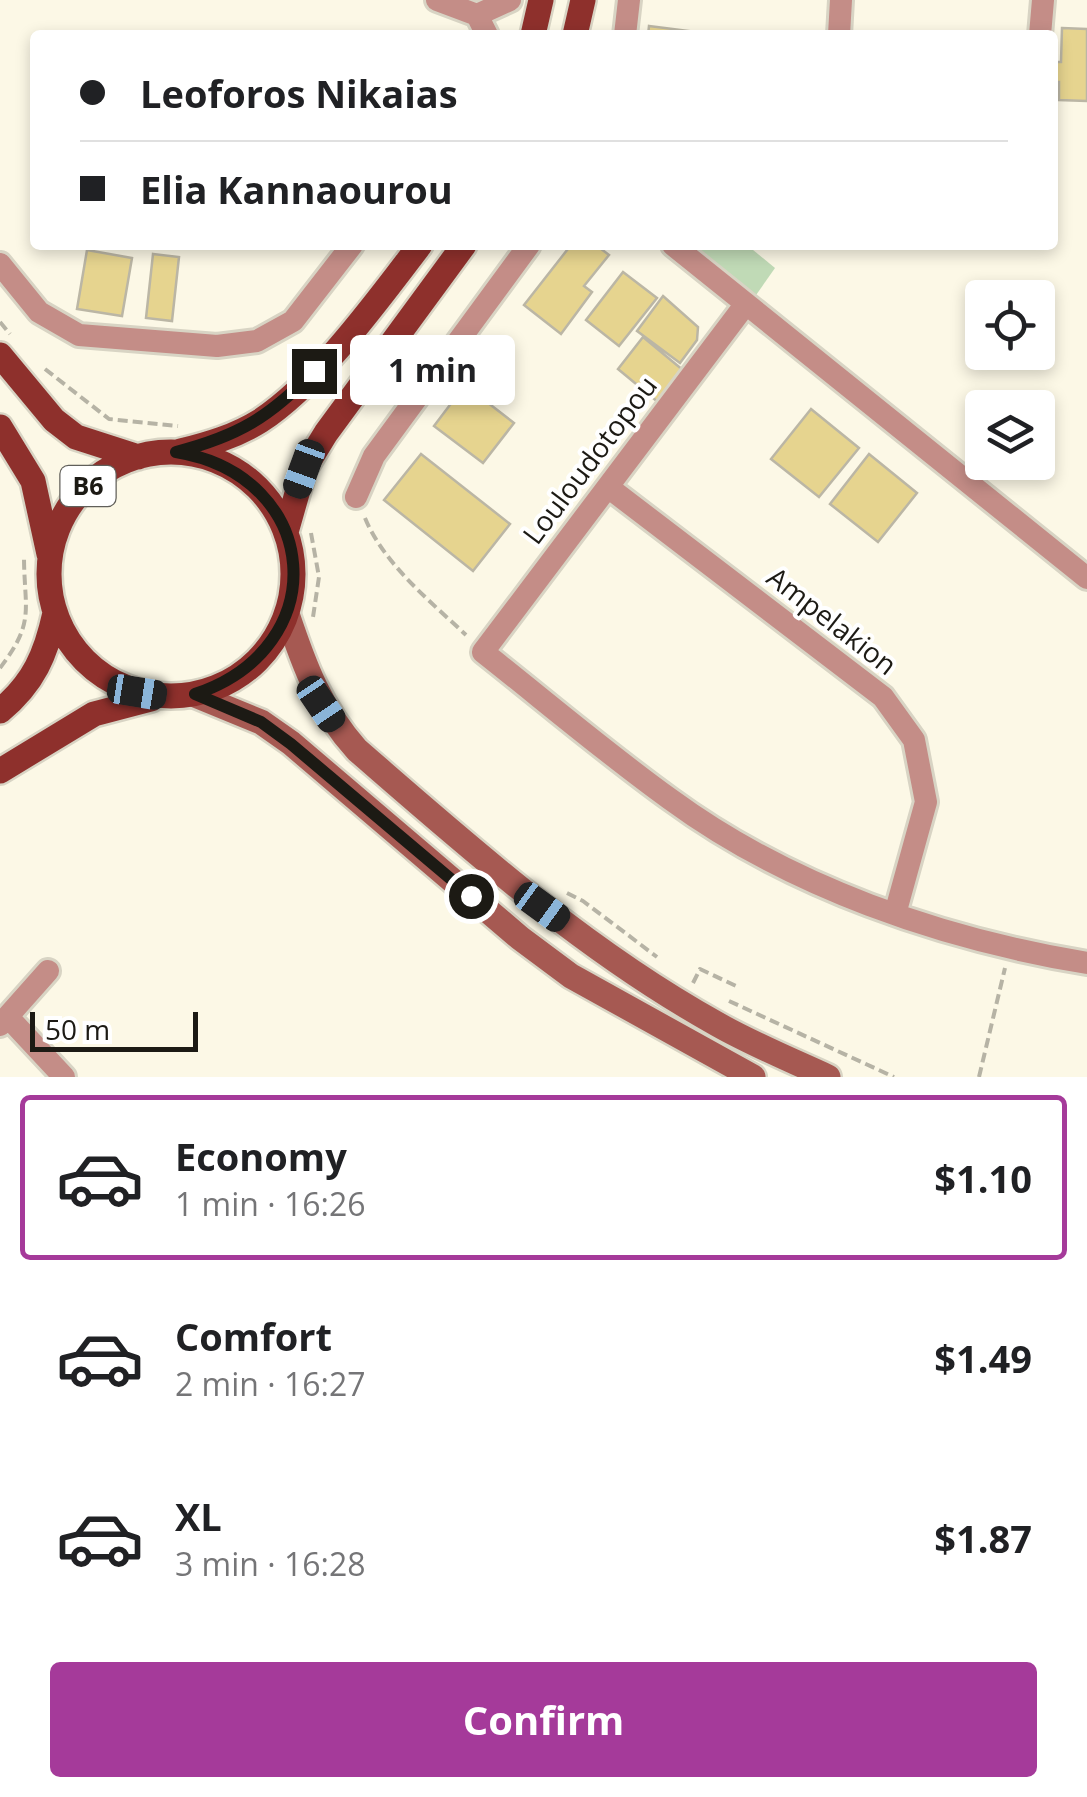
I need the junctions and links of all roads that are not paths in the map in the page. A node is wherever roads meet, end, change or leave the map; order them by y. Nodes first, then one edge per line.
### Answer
1 (436, 0) edge
2 (510, 0) edge
3 (542, 0) edge
4 (583, 0) edge
5 (629, 0) edge
6 (841, 0) edge
7 (1043, 0) edge
8 (478, 28) edge
9 (534, 30) edge
10 (576, 30) edge
11 (626, 30) edge
12 (839, 30) edge
13 (1040, 30) edge
14 (348, 250) edge
15 (416, 250) edge
16 (460, 250) edge
17 (525, 250) edge
18 (679, 250) edge
19 (0, 264) edge
20 (745, 305) junction
21 (0, 354) edge
22 (0, 427) edge
23 (176, 452) junction
24 (138, 457) junction
25 (608, 487) junction
26 (356, 497) road end
27 (298, 528) junction
28 (50, 559) junction
29 (1087, 578) edge
30 (55, 612) junction
31 (287, 614) junction
32 (195, 694) junction
33 (166, 697) junction
34 (0, 711) edge
35 (0, 771) edge
36 (895, 914) junction
37 (1087, 963) edge
38 (48, 971) dead end
39 (4, 1021) edge
40 (64, 1077) edge
41 (752, 1077) edge
42 (828, 1077) edge

1 - 8 street
2 - 8 street
3 - 9 main road
4 - 10 main road
5 - 11 street
6 - 12 street
7 - 13 street
14 - 19 street
15 - 23 main road, B6
16 - 27 main road, B6
17 - 26 street
18 - 20 street
20 - 25 street, Louloudotopou
20 - 29 street
21 - 24 main road
22 - 28 main road
23 - 24 main road, B6
23 - 27 main road, B6
24 - 28 main road, B6
25 - 36 street, Ampelakion
25 - 36 street, Louloudotopou
27 - 31 main road, B6
28 - 30 main road, B6
30 - 33 main road, B6
30 - 34 main road, B6
31 - 32 main road, B6
31 - 42 main road
32 - 33 main road, B6
32 - 41 main road
33 - 35 main road, B6
36 - 37 street
38 - 39 street
39 - 40 street

